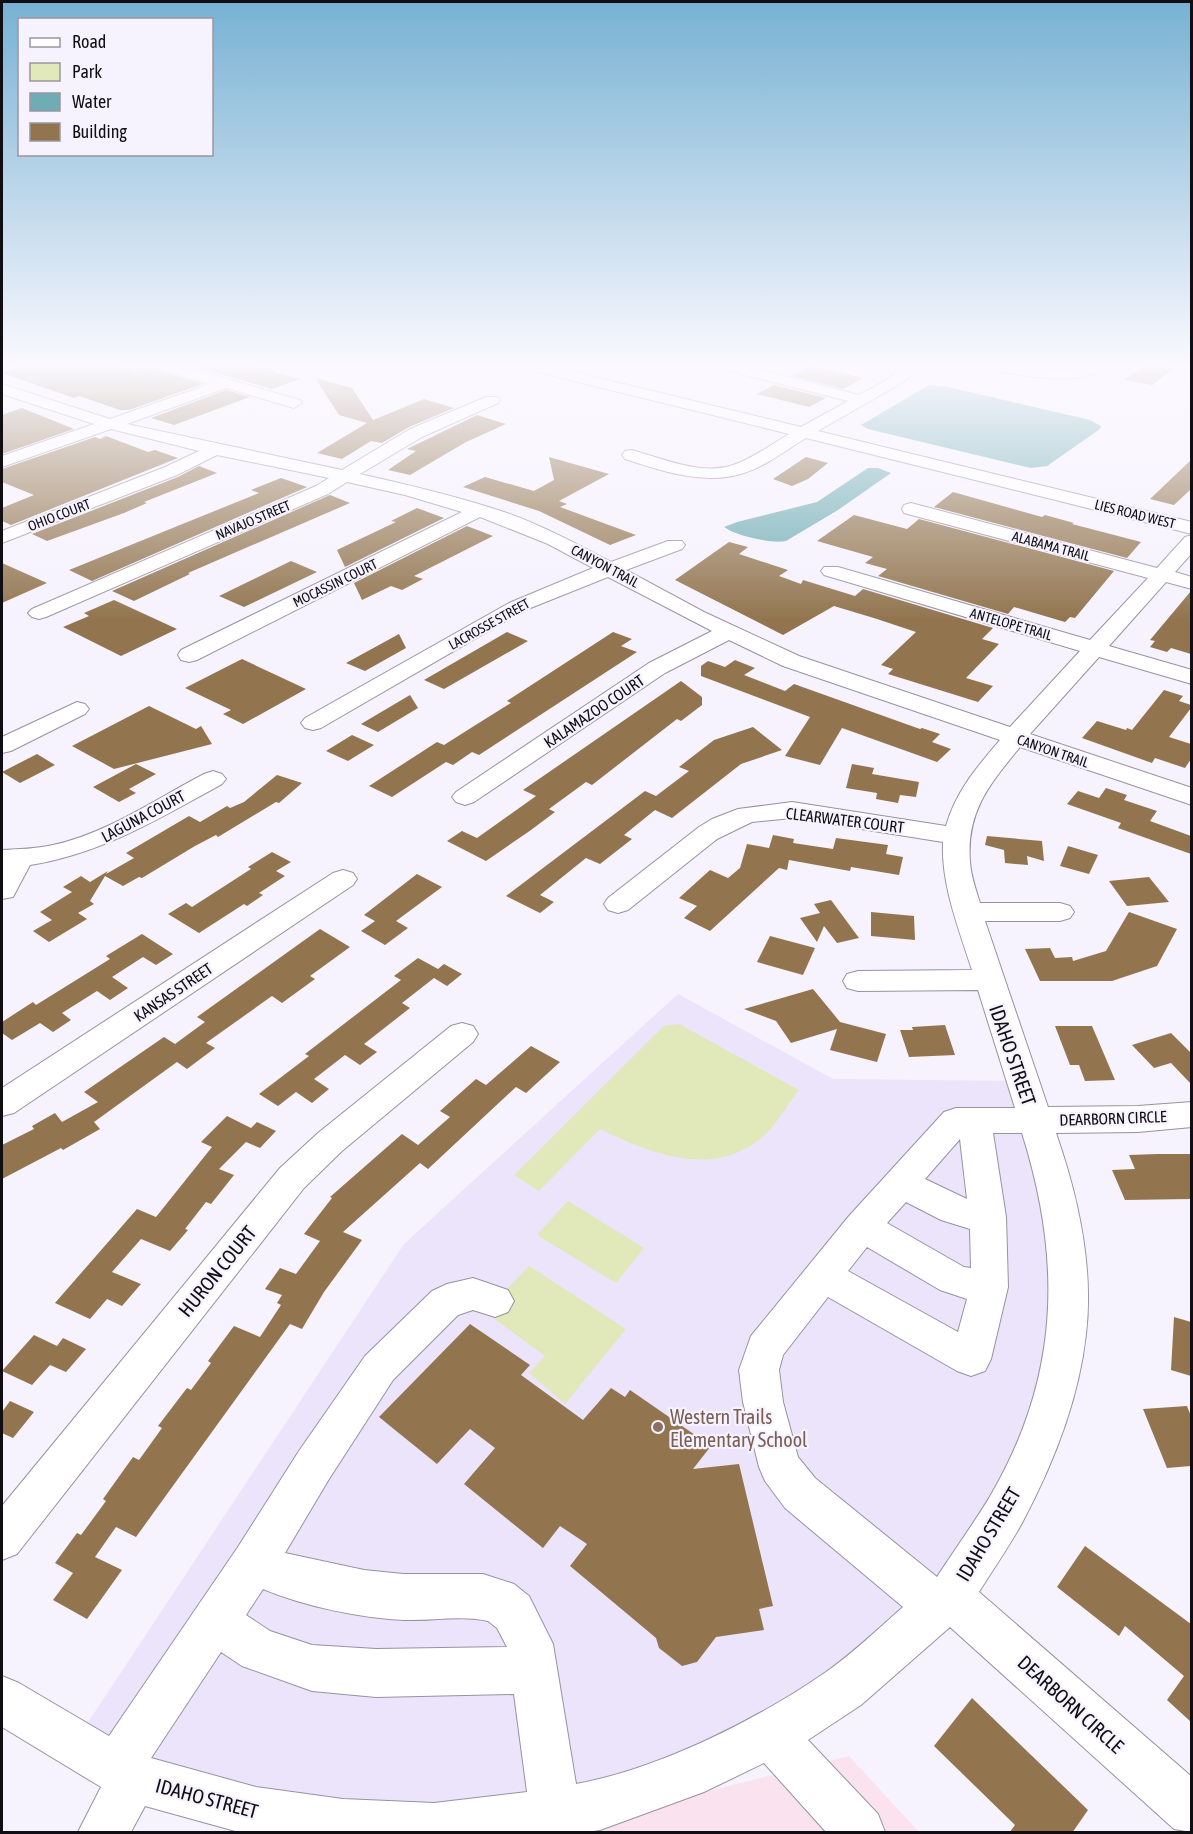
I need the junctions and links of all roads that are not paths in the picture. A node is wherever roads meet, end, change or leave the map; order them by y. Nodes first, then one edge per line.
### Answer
1 (40, 449) edge
2 (215, 449) joint
3 (391, 449) edge
4 (777, 449) edge
5 (867, 449) edge
6 (631, 454) dead end
7 (2, 462) edge
8 (345, 477) junction
9 (911, 509) dead end
10 (480, 510) junction
11 (1191, 528) edge
12 (2, 537) edge
13 (1191, 541) edge
14 (675, 545) dead end
15 (608, 568) junction
16 (831, 570) dead end
17 (1159, 575) junction
18 (1191, 583) edge
19 (39, 613) dead end
20 (728, 632) junction
21 (1094, 648) junction
22 (189, 655) dead end
23 (1191, 677) edge
24 (78, 708) dead end
25 (313, 723) dead end
26 (1014, 738) junction
27 (2, 746) edge
28 (213, 779) dead end
29 (465, 797) dead end
30 (1191, 797) edge
31 (957, 836) junction
32 (11, 859) edge
33 (343, 879) dead end
34 (3, 891) edge
35 (618, 904) dead end
36 (968, 912) junction
37 (1060, 912) dead end
38 (988, 980) junction
39 (858, 981) dead end
40 (462, 1034) dead end
41 (2, 1104) edge
42 (1191, 1114) edge
43 (975, 1120) junction
44 (1035, 1120) junction
45 (900, 1182) junction
46 (987, 1218) junction
47 (862, 1226) junction
48 (823, 1275) junction
49 (989, 1280) junction
50 (495, 1301) dead end
51 (2, 1539) edge
52 (254, 1563) junction
53 (944, 1602) junction
54 (215, 1621) junction
55 (535, 1669) junction
56 (2, 1700) edge
57 (770, 1734) junction
58 (125, 1773) junction
59 (1191, 1812) edge
60 (550, 1820) edge
61 (103, 1833) edge
62 (860, 1833) edge

1 - 7 street
2 - 8 street, CANYON TRAIL
2 - 12 street, OHIO COURT
3 - 8 street, NAVAJO STREET
4 - 6 street
5 - 11 street, LIES ROAD WEST
8 - 10 street, CANYON TRAIL
8 - 19 street, NAVAJO STREET
9 - 17 street, ALABAMA TRAIL
10 - 15 street, CANYON TRAIL
10 - 22 street, MOCASSIN COURT
13 - 17 street, IDAHO STREET
14 - 15 street, LACROSSE STREET
15 - 20 street, CANYON TRAIL
15 - 25 street, LACROSSE STREET
16 - 21 street, ANTELOPE TRAIL
17 - 18 street, ALABAMA TRAIL
17 - 21 street, IDAHO STREET
20 - 26 street, CANYON TRAIL
20 - 29 street, KALAMAZOO COURT
21 - 23 street, ANTELOPE TRAIL
21 - 26 street, IDAHO STREET
24 - 27 street
26 - 30 street, CANYON TRAIL
26 - 31 street, IDAHO STREET
28 - 32 street, LAGUNA COURT
31 - 35 street, CLEARWATER COURT
31 - 36 street, IDAHO STREET
32 - 34 street
33 - 41 street, KANSAS STREET
36 - 37 street
36 - 38 street, IDAHO STREET
38 - 39 street
38 - 44 street, IDAHO STREET
40 - 51 street, HURON COURT
42 - 44 street, DEARBORN CIRCLE
43 - 44 street, DEARBORN CIRCLE
43 - 45 street, DEARBORN CIRCLE
43 - 46 street
44 - 53 street, IDAHO STREET
45 - 46 street
45 - 47 street, DEARBORN CIRCLE
46 - 49 street
47 - 48 street, DEARBORN CIRCLE
47 - 49 street
48 - 49 street
48 - 53 street, DEARBORN CIRCLE
50 - 52 street
52 - 54 street
52 - 55 street
53 - 57 street, IDAHO STREET
53 - 59 street, DEARBORN CIRCLE
54 - 55 street
54 - 58 street
55 - 60 street
56 - 58 street, IDAHO STREET
57 - 60 street, IDAHO STREET
57 - 62 street
58 - 60 street, IDAHO STREET
58 - 61 street

